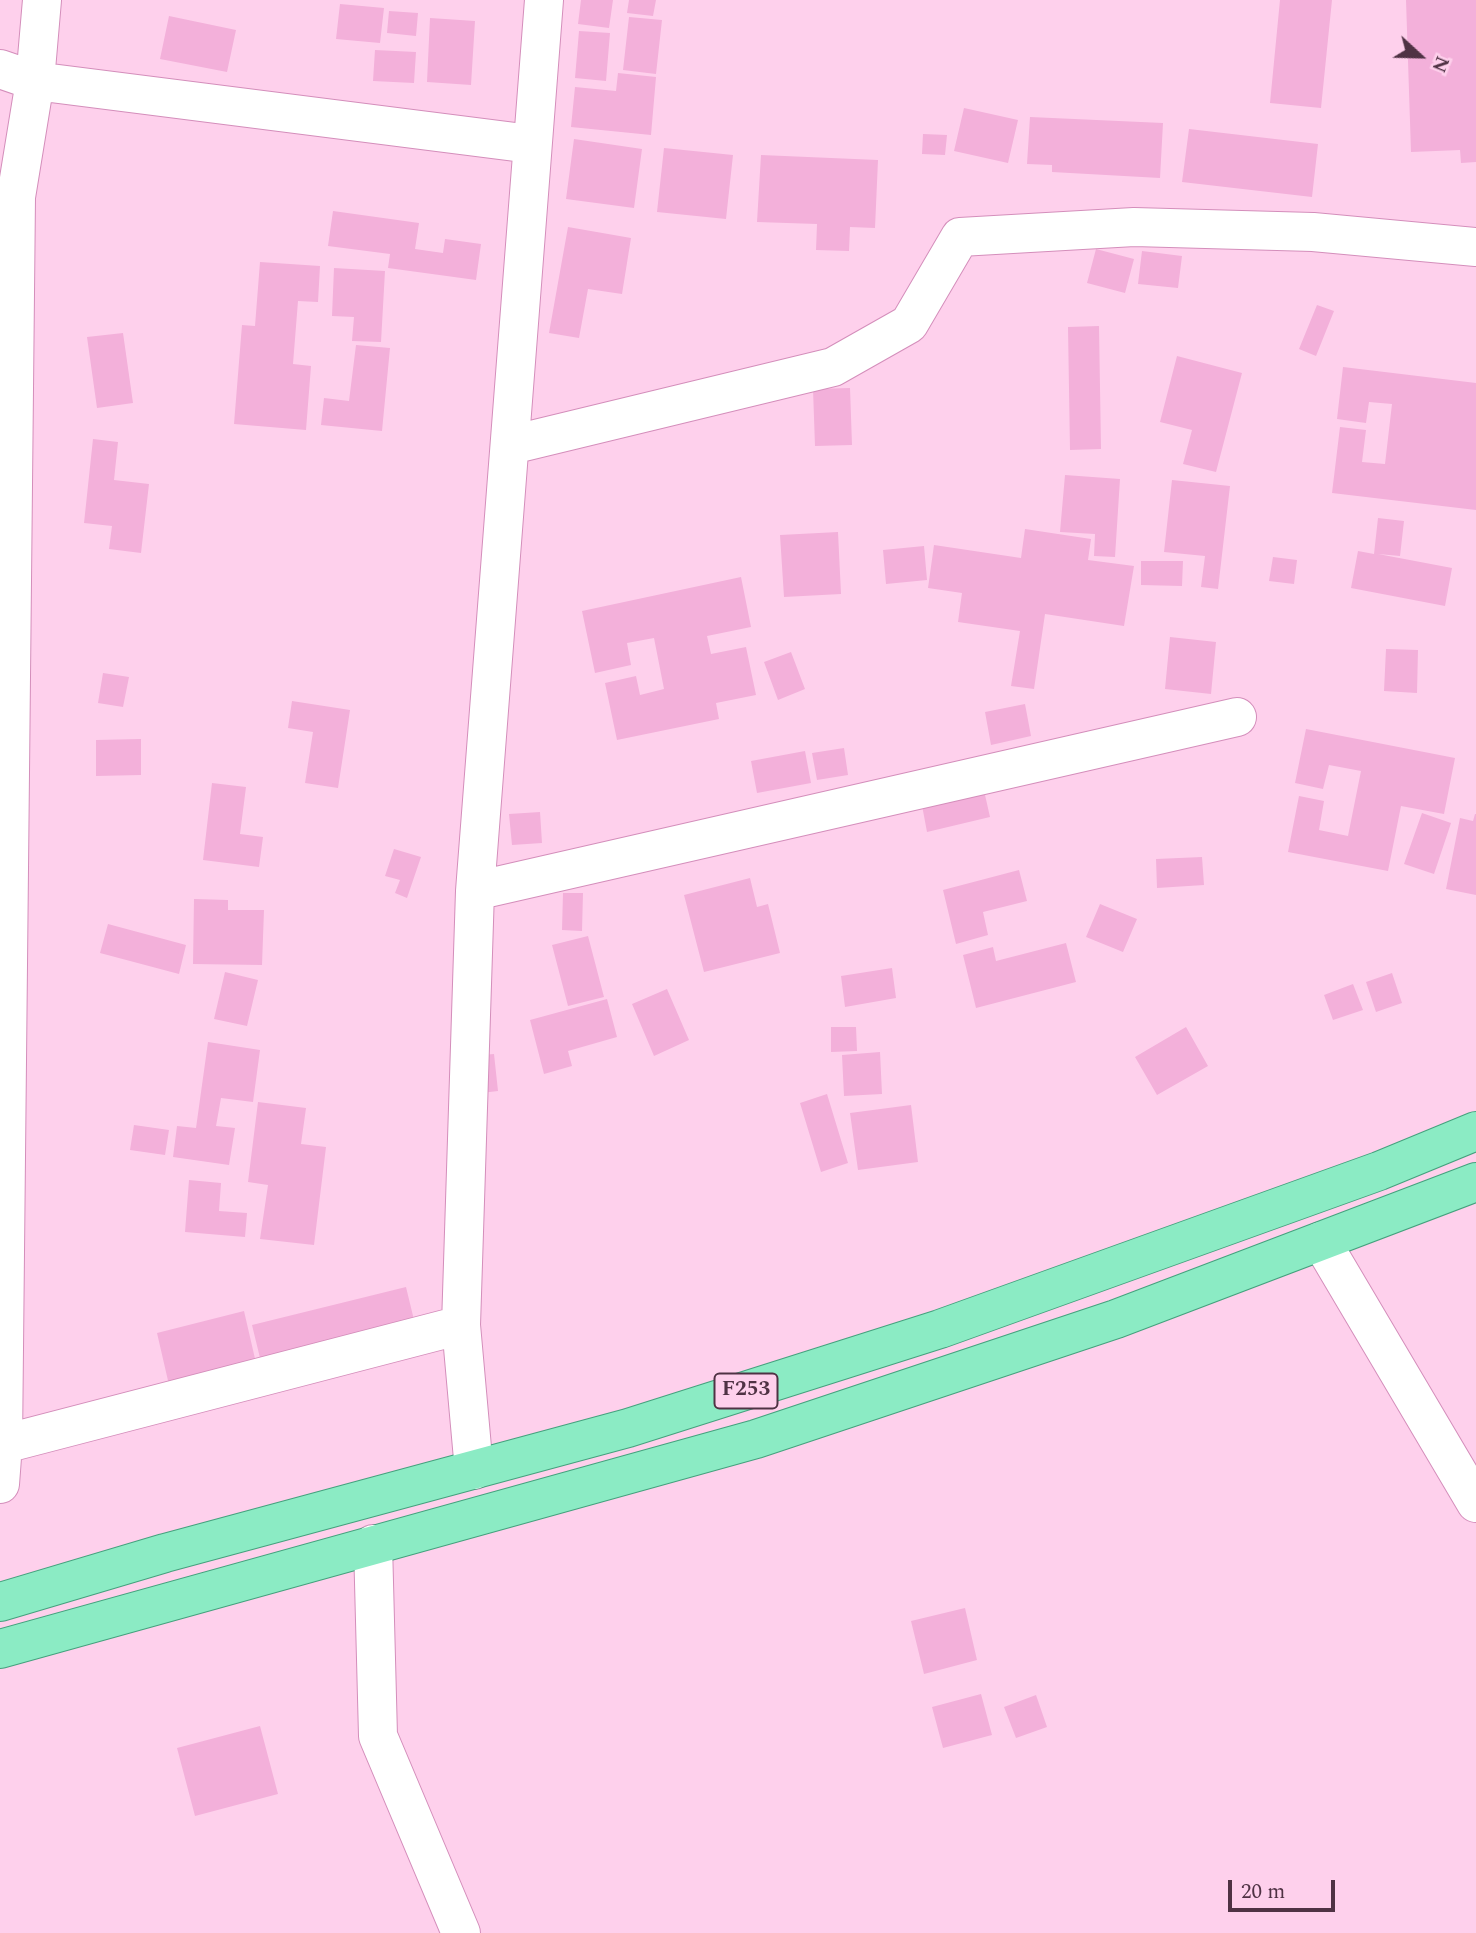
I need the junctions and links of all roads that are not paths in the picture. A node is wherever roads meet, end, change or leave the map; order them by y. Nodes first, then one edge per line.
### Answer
1 (41, 0) edge
2 (544, 0) edge
3 (18, 75) edge
4 (531, 144) junction
5 (8, 199) edge
6 (1476, 247) edge
7 (511, 445) junction
8 (1237, 717) dead end
9 (475, 891) junction
10 (1476, 1131) edge
11 (1476, 1182) edge
12 (1321, 1241) junction
13 (461, 1325) junction
14 (2, 1445) edge
15 (474, 1469) junction
16 (0, 1484) edge
17 (1476, 1503) edge
18 (373, 1544) junction
19 (0, 1602) edge
20 (0, 1649) edge
21 (461, 1933) edge

1 - 3 street
2 - 4 street
3 - 4 street
3 - 5 street
4 - 7 street
5 - 14 street
6 - 7 street
7 - 9 street
8 - 9 street
9 - 13 street
10 - 15 main road, F253
11 - 12 main road, F253
12 - 17 street
12 - 18 main road, F253
13 - 14 street
13 - 15 street
14 - 16 street
15 - 19 main road, F253
18 - 20 main road, F253
18 - 21 street

